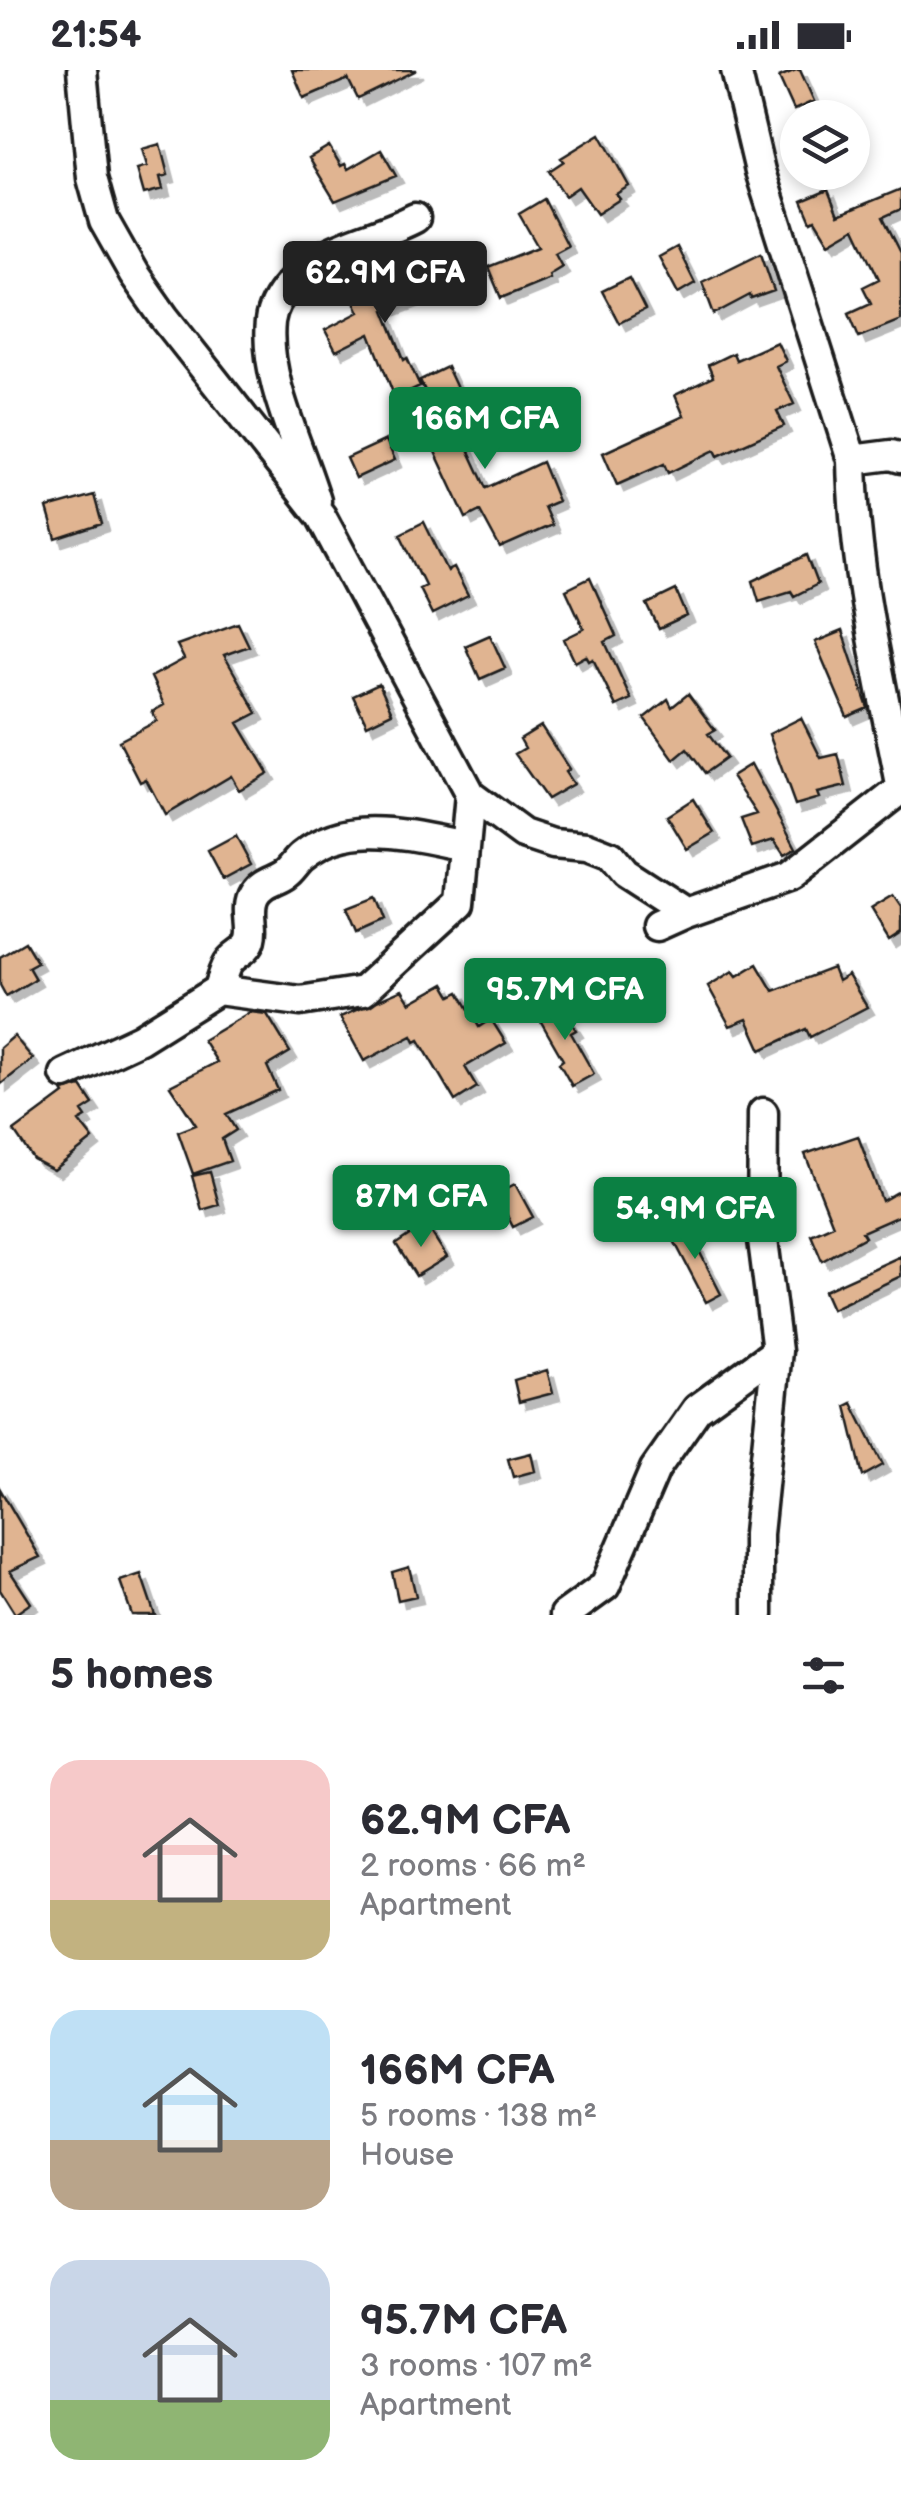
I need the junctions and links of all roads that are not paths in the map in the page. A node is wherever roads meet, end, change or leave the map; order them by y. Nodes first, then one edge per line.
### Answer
1 (82, 70) edge
2 (736, 70) edge
3 (415, 218) dead end
4 (901, 458) edge
5 (852, 460) junction
6 (321, 516) junction
7 (901, 787) edge
8 (470, 795) junction
9 (465, 846) junction
10 (686, 913) junction
11 (657, 926) dead end
12 (218, 990) junction
13 (64, 1074) dead end
14 (763, 1114) dead end
15 (777, 1351) junction
16 (565, 1615) edge
17 (758, 1615) edge

1 - 6 street
2 - 5 street
3 - 6 street
4 - 5 street
5 - 7 street
6 - 8 street
7 - 10 street
8 - 9 street
8 - 10 street
9 - 12 street
9 - 12 street
10 - 11 street
12 - 13 street
14 - 15 street
15 - 16 street
15 - 17 street

